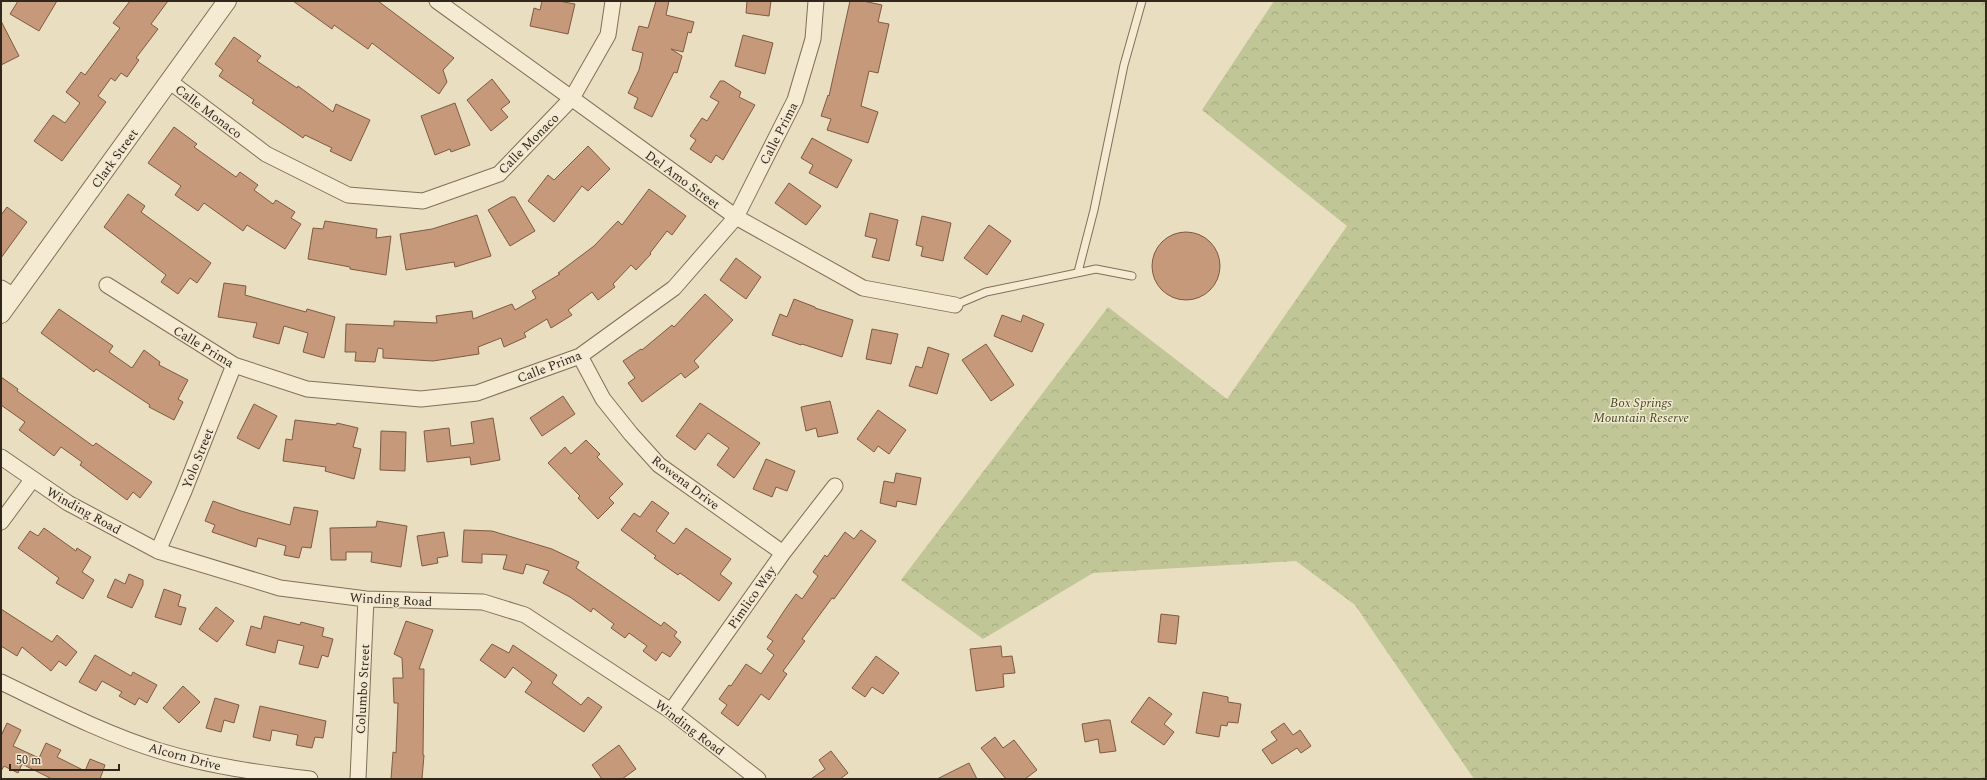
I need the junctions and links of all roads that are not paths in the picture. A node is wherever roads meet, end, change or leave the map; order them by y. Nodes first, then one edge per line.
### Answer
1 (227, 1) edge
2 (437, 1) edge
3 (613, 1) edge
4 (816, 1) edge
5 (1142, 1) edge
6 (169, 82) junction
7 (572, 98) junction
8 (736, 217) junction
9 (1078, 272) junction
10 (1132, 276) dead end
11 (107, 285) dead end
12 (7, 292) edge
13 (955, 304) joint
14 (1, 314) edge
15 (580, 356) junction
16 (234, 365) junction
17 (1, 457) edge
18 (32, 480) junction
19 (835, 486) dead end
20 (1, 522) edge
21 (158, 551) junction
22 (782, 553) junction
23 (366, 599) junction
24 (1, 682) edge
25 (671, 711) junction
26 (310, 779) edge
27 (358, 779) edge
28 (758, 779) edge

1 - 6 street, Clark Street
2 - 7 street, Del Amo Street
3 - 7 street, Calle Monaco
4 - 8 street, Calle Prima
5 - 9 lane
6 - 7 street, Calle Monaco
6 - 12 street, Clark Street
7 - 8 street, Del Amo Street
8 - 13 street, Del Amo Street
8 - 15 street, Calle Prima
9 - 10 lane
9 - 13 lane
11 - 16 street, Calle Prima
12 - 14 street, Clark Street
15 - 16 street, Calle Prima
15 - 22 street, Rowena Drive
16 - 21 street, Yolo Street
17 - 18 street, Winding Road
18 - 20 street
18 - 21 street, Winding Road
19 - 22 street, Pimlico Way
21 - 23 street, Winding Road
22 - 25 street, Pimlico Way
23 - 25 street, Winding Road
23 - 27 street, Columbo Street
24 - 26 street, Alcorn Drive
25 - 28 street, Winding Road

